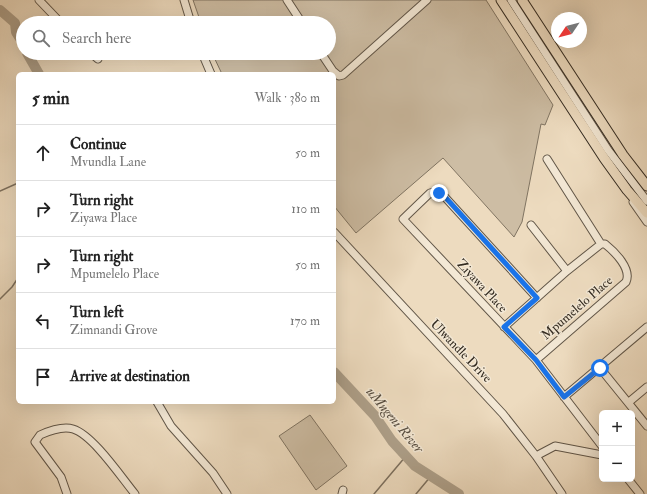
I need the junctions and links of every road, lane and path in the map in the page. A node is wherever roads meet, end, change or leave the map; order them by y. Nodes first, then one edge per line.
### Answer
1 (39, 0) edge
2 (184, 0) edge
3 (287, 0) edge
4 (427, 0) edge
5 (501, 0) edge
6 (511, 0) edge
7 (522, 0) edge
8 (55, 16) edge
9 (189, 16) edge
10 (297, 16) edge
11 (205, 60) edge
12 (326, 60) edge
13 (210, 72) edge
14 (335, 72) edge
15 (336, 74) edge
16 (547, 159) dead end
17 (636, 173) junction
18 (647, 179) edge
19 (647, 186) edge
20 (627, 190) junction
21 (647, 201) edge
22 (647, 213) edge
23 (647, 222) edge
24 (531, 226) dead end
25 (336, 234) edge
26 (601, 244) junction
27 (567, 271) junction
28 (537, 298) junction
29 (504, 327) junction
30 (647, 327) edge
31 (536, 360) junction
32 (600, 368) junction
33 (647, 387) edge
34 (564, 397) junction
35 (629, 402) junction
36 (158, 404) edge
37 (647, 426) edge
38 (599, 442) edge
39 (599, 453) edge
40 (536, 456) junction
41 (630, 482) edge
42 (67, 494) edge
43 (135, 494) edge
44 (227, 494) edge
45 (562, 494) edge
46 (640, 494) edge

1 - 8 street
2 - 9 street
3 - 10 street
4 - 15 street
5 - 20 main road
6 - 21 street
7 - 17 main road
11 - 13 street
12 - 14 street
16 - 26 street
17 - 18 street
17 - 19 main road
20 - 22 main road
20 - 23 street
24 - 27 street
25 - 40 street, Ulwandle Drive
26 - 27 street
26 - 31 street, Mpumelelo Place
27 - 28 street
28 - 29 street
28 - 29 street, Ziyawa Place
29 - 31 street, Ziyawa Place
30 - 32 street
31 - 34 street, Ziyawa Place
32 - 34 street
32 - 35 street
33 - 35 street
34 - 38 street, Ziyawa Place
35 - 37 street
36 - 44 street
39 - 40 street
40 - 45 street, Ulwandle Drive
41 - 46 street
42 - 43 street

